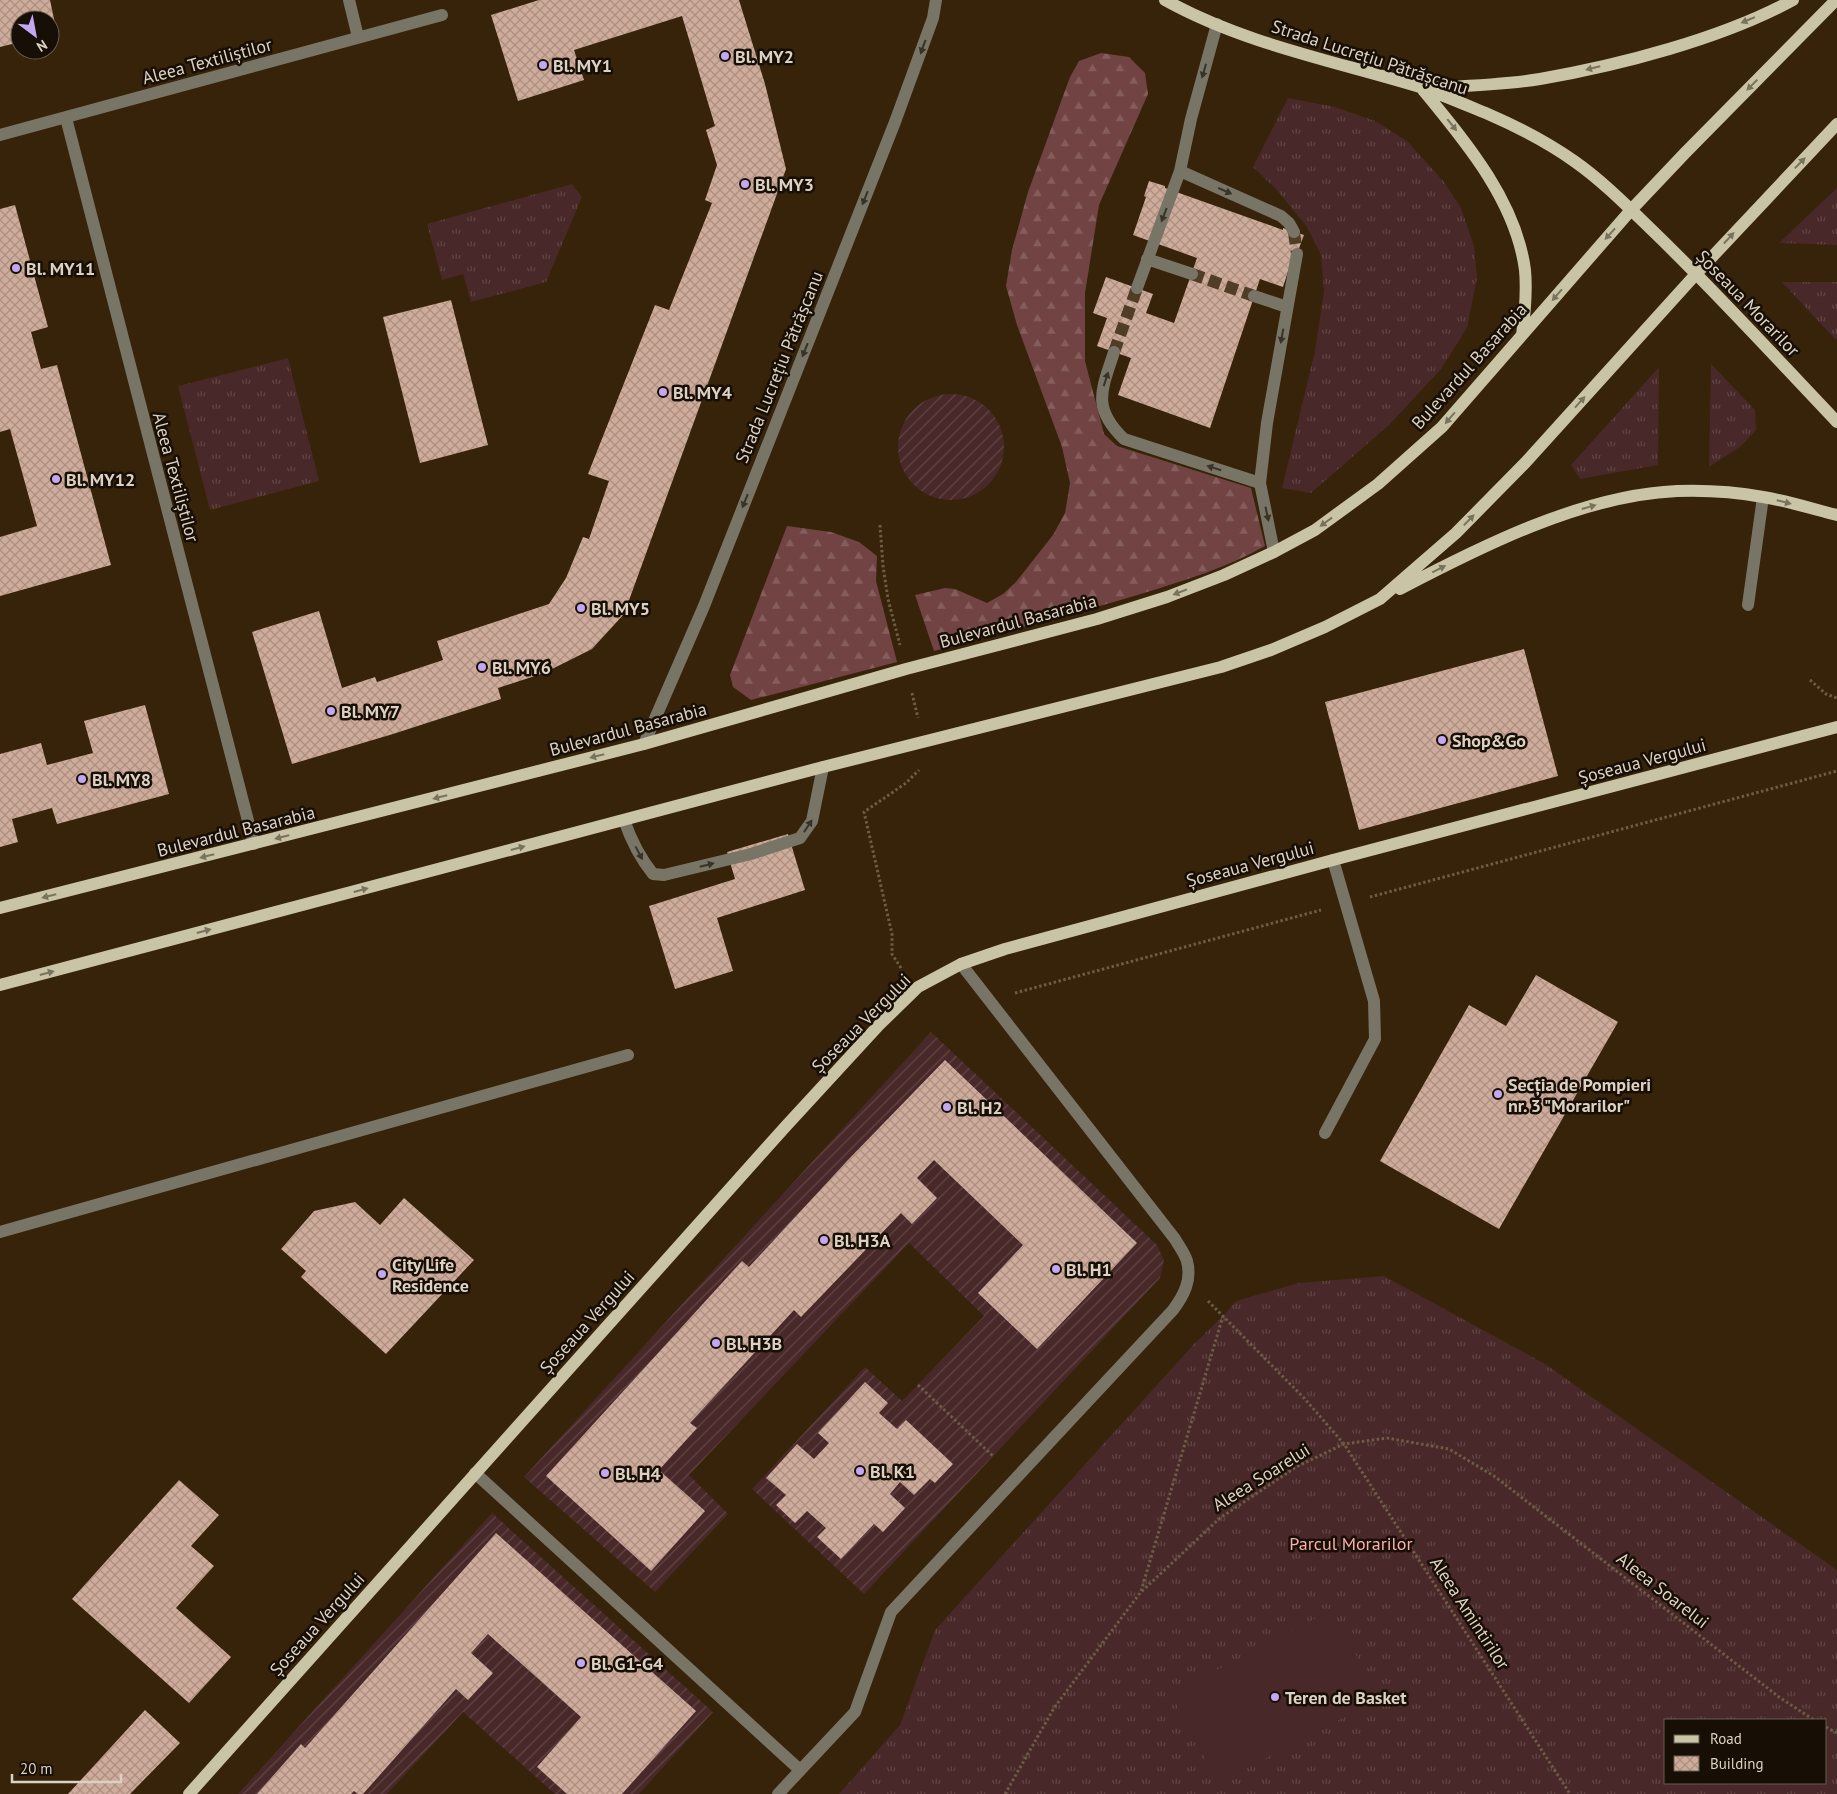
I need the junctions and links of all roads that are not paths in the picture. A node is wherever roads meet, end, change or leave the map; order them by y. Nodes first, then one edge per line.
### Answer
1 (349, 0) edge
2 (936, 0) edge
3 (1165, 0) edge
4 (1793, 0) edge
5 (1836, 0) edge
6 (442, 16) dead end
7 (1217, 24) junction
8 (358, 37) junction
9 (1421, 88) junction
10 (66, 118) junction
11 (1837, 124) edge
12 (0, 135) edge
13 (1180, 171) junction
14 (1631, 210) junction
15 (1294, 232) tunnel mouth
16 (1296, 254) tunnel mouth
17 (1147, 259) junction
18 (1192, 274) tunnel mouth
19 (1696, 274) junction
20 (1137, 288) tunnel mouth
21 (1254, 296) tunnel mouth
22 (1287, 307) junction
23 (1522, 335) junction
24 (1114, 352) tunnel mouth
25 (1837, 422) edge
26 (1260, 483) junction
27 (1763, 496) junction
28 (1837, 515) edge
29 (1274, 552) junction
30 (1380, 599) junction
31 (1748, 605) dead end
32 (1837, 727) edge
33 (644, 744) junction
34 (823, 767) junction
35 (624, 820) junction
36 (254, 844) junction
37 (1333, 860) junction
38 (0, 908) edge
39 (961, 964) junction
40 (0, 985) edge
41 (628, 1055) dead end
42 (1325, 1133) dead end
43 (0, 1232) edge
44 (475, 1473) junction
45 (800, 1770) junction
46 (189, 1794) edge
47 (778, 1794) edge

1 - 8 street
2 -> 33 street, Strada Lucrețiu Pătrășcanu
3 - 7 main road, Strada Lucrețiu Pătrășcanu
4 -> 9 main road
5 -> 14 main road, Bulevardul Basarabia
6 - 8 street, Aleea Textiliștilor
7 - 9 main road, Strada Lucrețiu Pătrășcanu
7 -> 13 street
8 - 10 street, Aleea Textiliștilor
9 - 14 main road, Strada Lucrețiu Pătrășcanu
9 -> 23 main road
10 - 12 street, Aleea Textiliștilor
10 - 36 street, Aleea Textiliștilor
19 -> 11 main road
13 -> 15 street
13 -> 17 street
14 - 19 main road, Șoseaua Morarilor
14 -> 23 main road, Bulevardul Basarabia
16 - 22 street
17 - 18 street
17 - 20 street
19 - 25 main road, Șoseaua Morarilor
30 -> 19 main road
21 - 22 street
22 -> 26 street
23 -> 29 main road, Bulevardul Basarabia
26 -> 24 street
26 -> 29 street
27 -> 28 main road
30 -> 27 main road
27 - 31 street
29 -> 33 main road, Bulevardul Basarabia
30 - 34 main road
32 - 37 main road, Șoseaua Vergului
33 -> 36 main road, Bulevardul Basarabia
34 - 35 main road
35 -> 34 street
40 -> 35 main road
36 -> 38 main road, Bulevardul Basarabia
37 - 39 main road, Șoseaua Vergului
37 - 42 street
39 - 44 main road, Șoseaua Vergului
39 - 45 street
41 - 43 street
44 - 45 street
44 - 46 main road, Șoseaua Vergului
45 - 47 street

